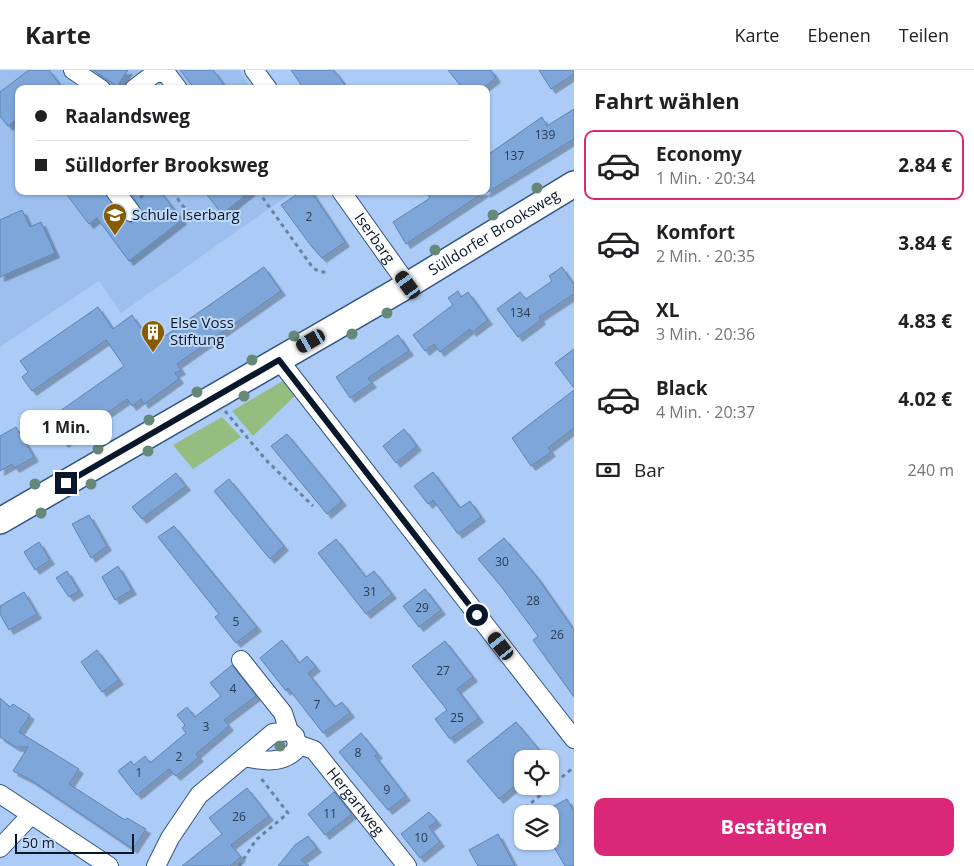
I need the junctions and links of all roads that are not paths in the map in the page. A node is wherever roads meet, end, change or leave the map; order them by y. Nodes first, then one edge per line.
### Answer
1 (254, 70) edge
2 (78, 79) edge
3 (92, 85) edge
4 (139, 85) edge
5 (175, 85) edge
6 (265, 85) edge
7 (574, 184) edge
8 (118, 195) edge
9 (344, 195) edge
10 (131, 212) dead end
11 (408, 285) junction
12 (279, 360) junction
13 (0, 521) edge
14 (241, 660) dead end
15 (293, 737) junction
16 (574, 739) edge
17 (245, 758) junction
18 (0, 794) edge
19 (31, 815) junction
20 (0, 848) edge
21 (109, 866) edge
22 (156, 866) edge
23 (407, 866) edge

1 - 6 street
2 - 3 street
4 - 5 street
7 - 11 street, Sülldorfer Brooksweg
8 - 10 street
9 - 11 street, Iserbarg
11 - 12 street, Sülldorfer Brooksweg
12 - 13 street, Sülldorfer Brooksweg
12 - 16 street
14 - 15 street
15 - 17 street
15 - 17 street
15 - 23 street, Hergartweg
17 - 22 street
18 - 19 street
19 - 20 street
19 - 21 street

